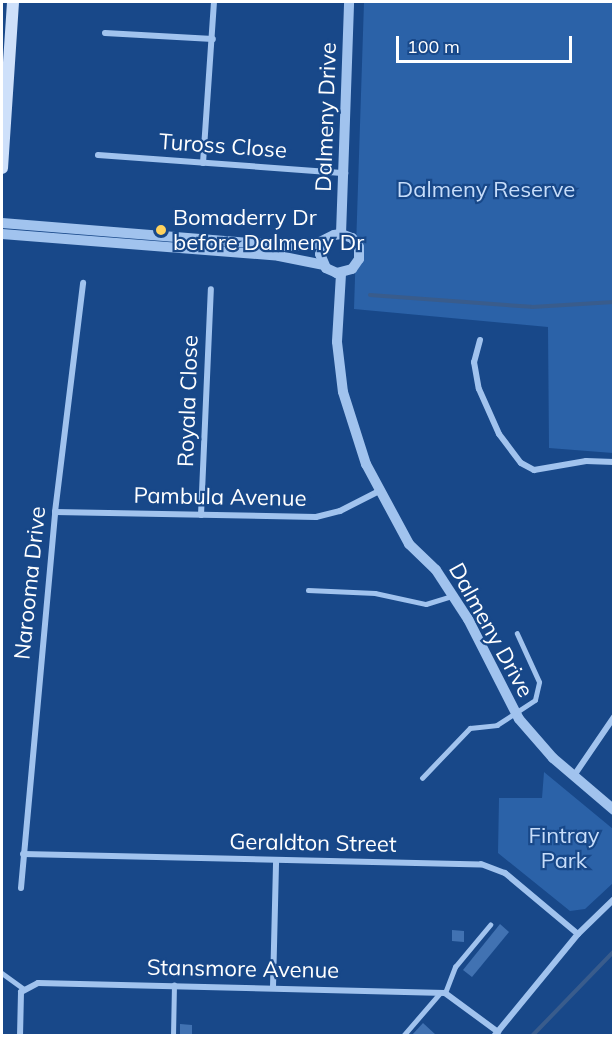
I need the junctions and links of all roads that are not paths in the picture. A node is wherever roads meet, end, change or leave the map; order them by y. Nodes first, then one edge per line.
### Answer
1 (13, 2) edge
2 (214, 2) edge
3 (349, 2) edge
4 (105, 33) dead end
5 (213, 39) junction
6 (98, 155) dead end
7 (203, 163) junction
8 (2, 168) edge
9 (345, 173) junction
10 (2, 223) edge
11 (2, 234) edge
12 (342, 234) junction
13 (327, 239) junction
14 (324, 265) junction
15 (341, 274) junction
16 (82, 283) dead end
17 (210, 289) dead end
18 (480, 340) dead end
19 (614, 462) edge
20 (380, 491) junction
21 (55, 512) junction
22 (201, 515) junction
23 (309, 590) dead end
24 (452, 596) junction
25 (518, 634) dead end
26 (516, 713) junction
27 (614, 717) edge
28 (573, 777) junction
29 (422, 778) dead end
30 (614, 810) edge
31 (23, 854) junction
32 (276, 860) junction
33 (21, 888) dead end
34 (614, 899) edge
35 (490, 925) dead end
36 (578, 934) junction
37 (2, 973) edge
38 (174, 985) junction
39 (273, 987) junction
40 (23, 988) junction
41 (443, 993) junction
42 (496, 1034) edge
43 (20, 1035) edge
44 (173, 1035) edge
45 (403, 1035) edge

1 - 8 main road
2 - 5 street
3 - 9 street, Dalmeny Drive
4 - 5 street
5 - 7 street
6 - 7 street, Tuross Close
7 - 9 street, Tuross Close
9 - 12 street, Dalmeny Drive
10 - 13 street
11 - 14 street
12 - 13 street
12 - 15 street
13 - 14 street
14 - 15 street
15 - 20 street, Dalmeny Drive
16 - 21 street, Narooma Drive
17 - 22 street, Royala Close
18 - 19 street
20 - 22 street, Pambula Avenue
20 - 24 street, Dalmeny Drive
21 - 22 street, Pambula Avenue
21 - 31 street, Narooma Drive
23 - 24 lane
24 - 26 street, Dalmeny Drive
25 - 26 lane
26 - 28 street, Dalmeny Drive
26 - 29 lane
27 - 28 street
28 - 30 street, Dalmeny Drive
31 - 32 street, Geraldton Street
31 - 33 street, Narooma Drive
32 - 36 street, Geraldton Street
32 - 39 street
34 - 36 street
35 - 41 lane
36 - 42 street
37 - 40 lane
38 - 39 street, Stansmore Avenue
38 - 40 street, Stansmore Avenue
38 - 44 lane
39 - 41 street, Stansmore Avenue
40 - 43 street
41 - 42 street
41 - 45 lane

